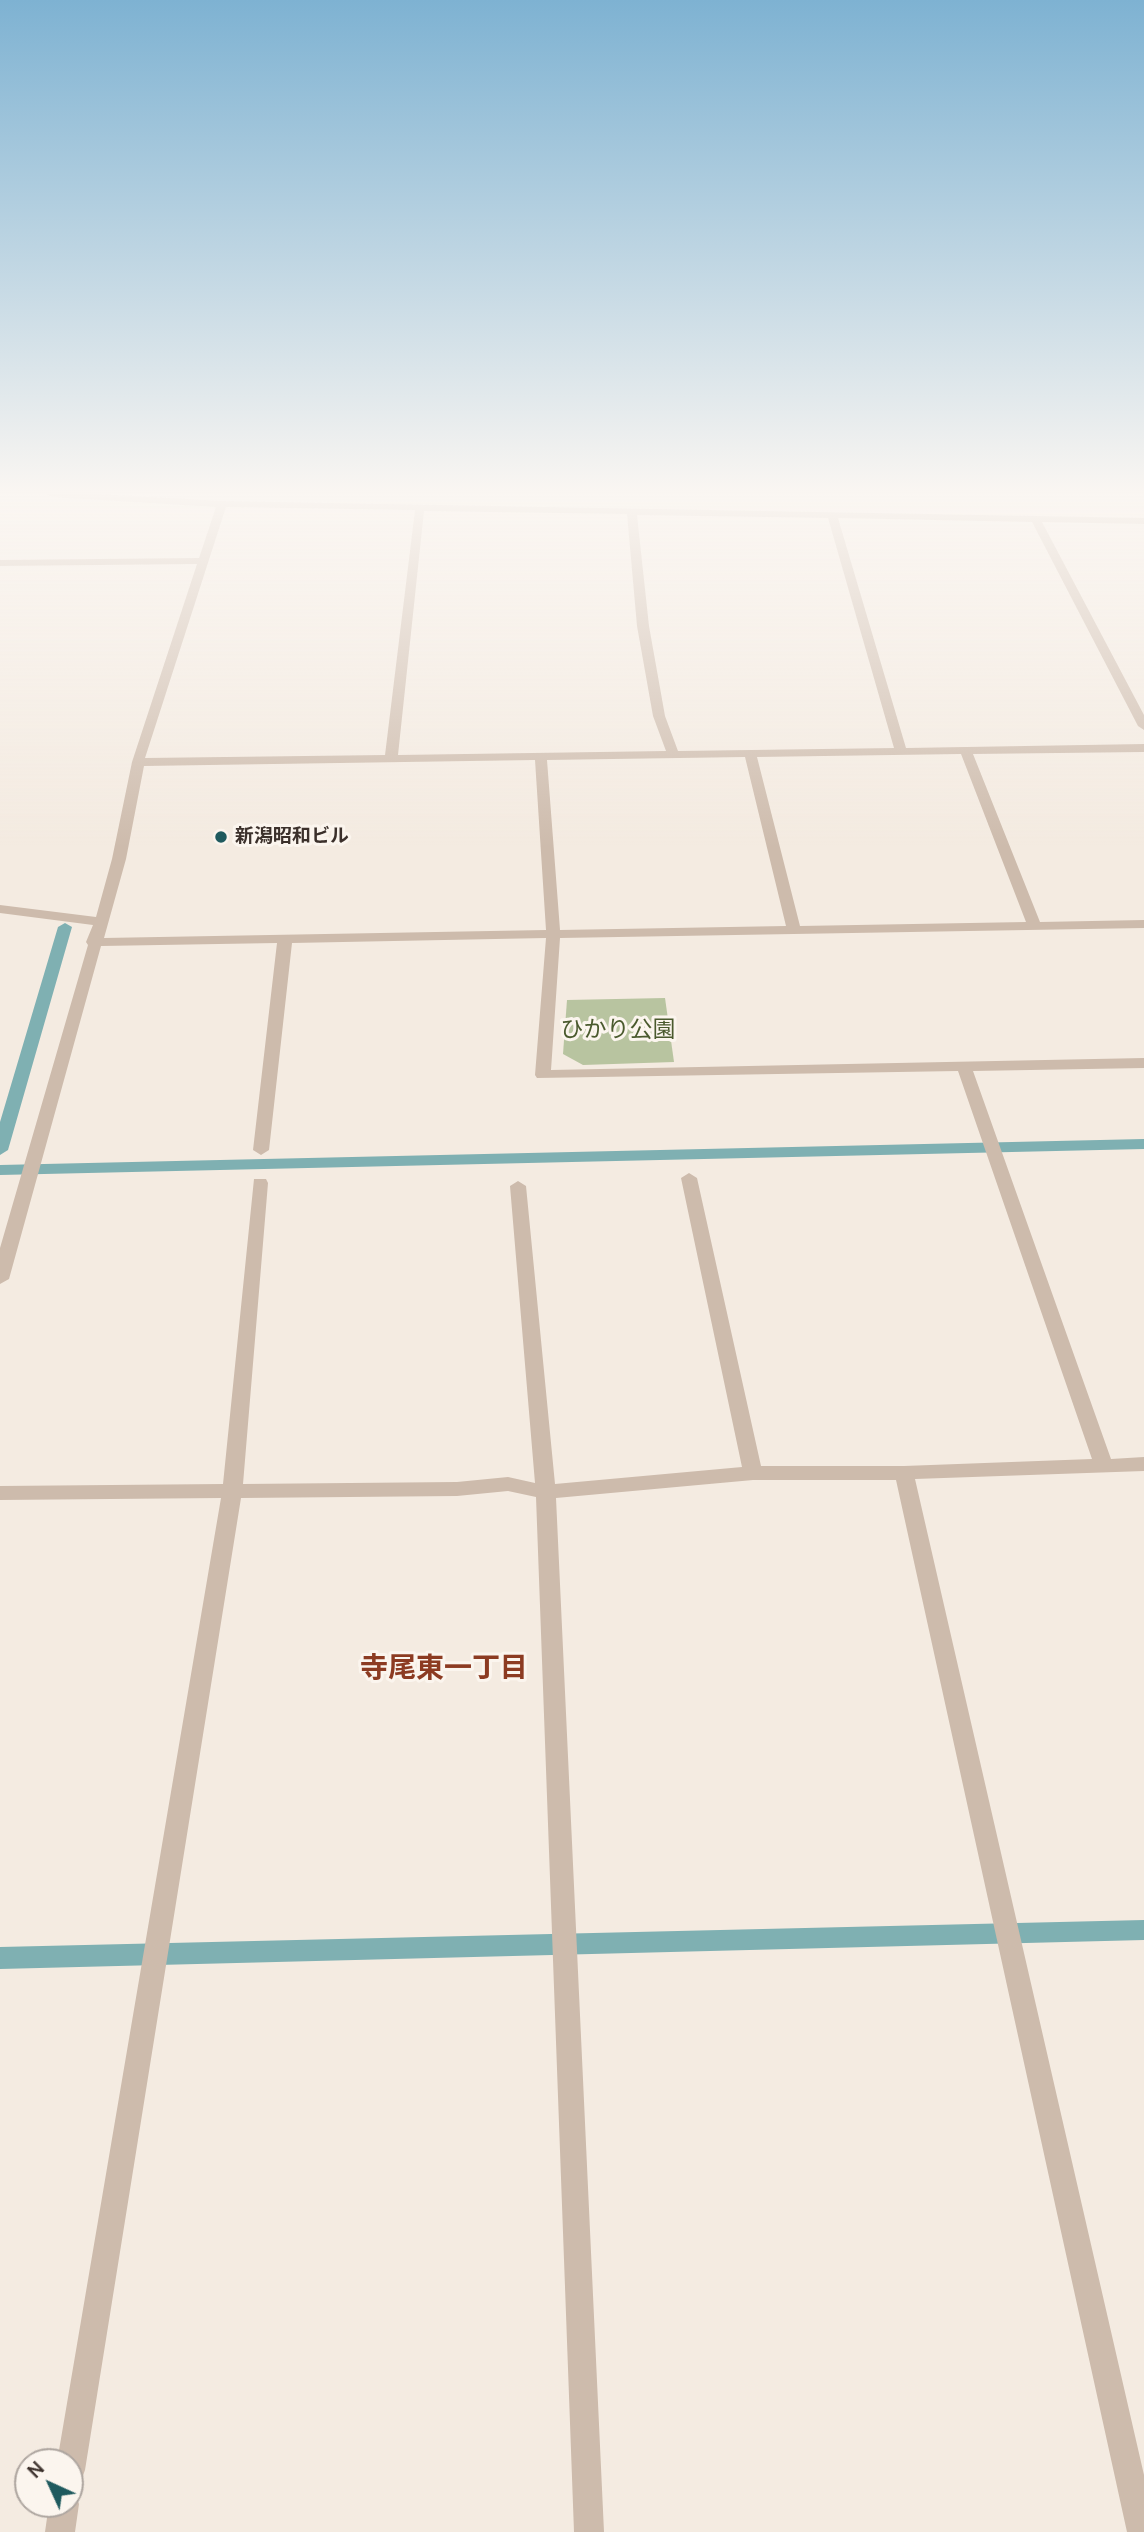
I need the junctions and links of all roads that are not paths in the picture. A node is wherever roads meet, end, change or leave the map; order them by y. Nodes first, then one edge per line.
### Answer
1 (186, 612) edge
2 (408, 612) edge
3 (642, 612) edge
4 (860, 612) edge
5 (1084, 612) edge
6 (1144, 726) edge
7 (1144, 748) edge
8 (965, 750) junction
9 (901, 751) junction
10 (750, 753) junction
11 (673, 754) junction
12 (541, 756) junction
13 (391, 758) junction
14 (138, 762) junction
15 (0, 909) edge
16 (101, 922) junction
17 (1144, 924) edge
18 (1035, 926) junction
19 (794, 930) junction
20 (553, 934) junction
21 (285, 938) junction
22 (93, 942) junction
23 (1144, 1063) edge
24 (964, 1067) junction
25 (261, 1150) dead end
26 (688, 1178) dead end
27 (260, 1183) dead end
28 (518, 1186) dead end
29 (0, 1279) edge
30 (1102, 1464) junction
31 (1144, 1464) edge
32 (753, 1473) junction
33 (904, 1473) junction
34 (233, 1488) junction
35 (545, 1492) junction
36 (0, 1493) edge
37 (74, 2448) edge
38 (589, 2532) edge
39 (1142, 2532) edge

1 - 14 street
2 - 13 street
3 - 11 street
4 - 9 street
5 - 6 street
7 - 8 street
8 - 9 street
8 - 18 street
9 - 10 street
10 - 11 street
10 - 19 street
11 - 12 street
12 - 13 street
12 - 20 street
13 - 14 street
14 - 16 street
15 - 16 street
16 - 22 street
17 - 18 street
18 - 19 street
19 - 20 street
20 - 21 street
20 - 24 street
21 - 22 street
21 - 25 street
22 - 29 street
23 - 24 street
24 - 30 street
26 - 32 street
27 - 34 street
28 - 35 street
30 - 31 street
30 - 33 street
32 - 33 street
32 - 35 street
33 - 39 street
34 - 35 street
34 - 36 street
34 - 37 street
35 - 38 street

